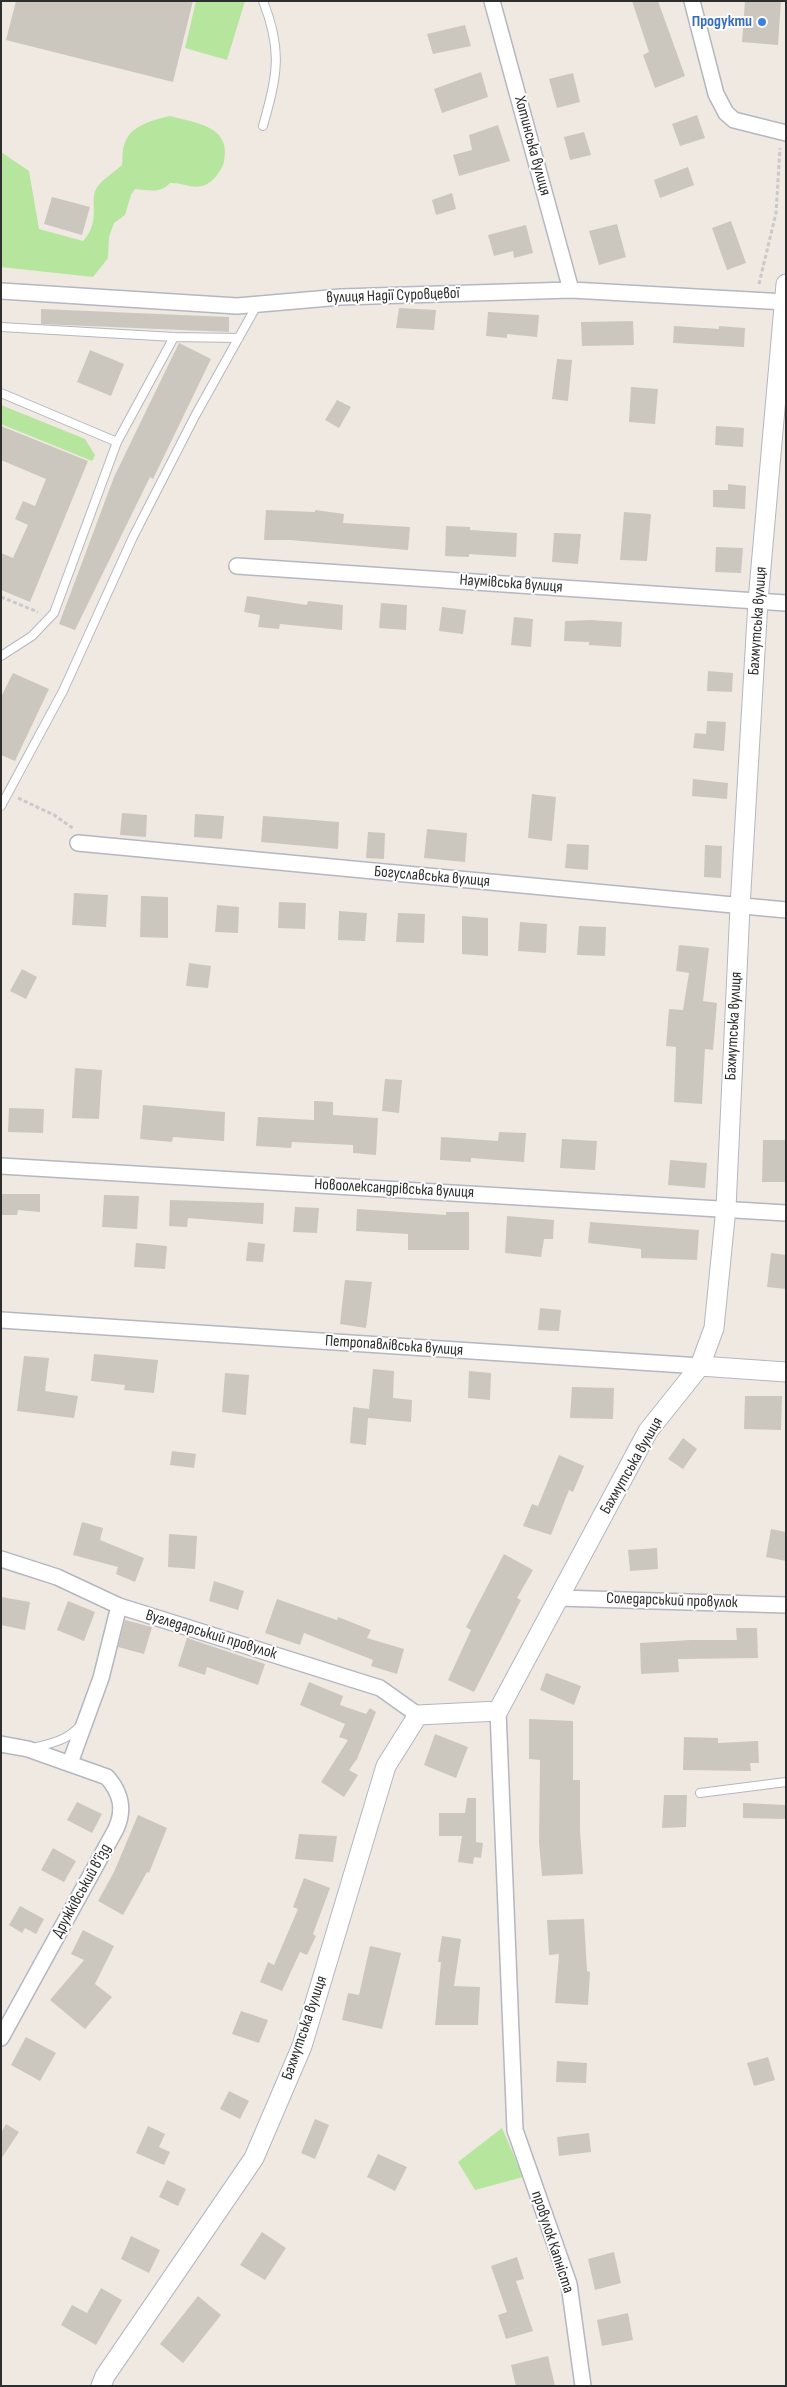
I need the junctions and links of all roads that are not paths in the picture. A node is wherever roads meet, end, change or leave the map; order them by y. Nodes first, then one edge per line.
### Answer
1 (263, 1) edge
2 (492, 1) edge
3 (692, 1) edge
4 (263, 126) dead end
5 (784, 133) edge
6 (571, 290) junction
7 (1, 291) edge
8 (785, 296) edge
9 (258, 305) junction
10 (1, 327) edge
11 (174, 337) junction
12 (240, 338) junction
13 (1, 393) edge
14 (117, 442) junction
15 (237, 566) dead end
16 (758, 601) junction
17 (786, 603) edge
18 (1, 656) edge
19 (1, 806) edge
20 (78, 843) road end
21 (740, 907) junction
22 (786, 910) edge
23 (1, 1166) edge
24 (726, 1208) junction
25 (786, 1212) edge
26 (1, 1320) edge
27 (700, 1366) junction
28 (786, 1372) edge
29 (1, 1559) edge
30 (559, 1598) junction
31 (786, 1605) edge
32 (119, 1606) junction
33 (498, 1711) junction
34 (418, 1715) junction
35 (86, 1719) junction
36 (1, 1744) edge
37 (28, 1749) junction
38 (70, 1763) junction
39 (786, 1782) edge
40 (700, 1793) dead end
41 (1, 2038) edge
42 (101, 2386) edge
43 (583, 2386) edge

1 - 4 lane
2 - 6 street, Хотинська вулиця
3 - 5 street
6 - 8 street, вулиця Надії Суровцевої
6 - 9 street, вулиця Надії Суровцевої
7 - 9 street, вулиця Надії Суровцевої
8 - 16 street, Бахмутська вулиця
9 - 12 lane
10 - 11 lane
11 - 12 lane
11 - 14 lane
12 - 19 lane
13 - 14 lane
14 - 18 lane
15 - 16 street, Наумівська вулиця
16 - 17 street, Наумівська вулиця
16 - 21 street, Бахмутська вулиця
20 - 21 street, Богуславська вулиця
21 - 22 street, Богуславська вулиця
21 - 24 street, Бахмутська вулиця
23 - 24 street, Новоолександрівська вулиця
24 - 25 street, Новоолександрівська вулиця
24 - 27 street, Бахмутська вулиця
26 - 27 street, Петропавлівська вулиця
27 - 28 street, Петропавлівська вулиця
27 - 30 street, Бахмутська вулиця
29 - 32 street, Вугледарський провулок
30 - 31 street, Соледарський провулок
30 - 33 street, Бахмутська вулиця
32 - 34 street, Вугледарський провулок
32 - 35 street
33 - 34 street
33 - 43 street, провулок Капніста
34 - 42 street, Бахмутська вулиця
35 - 37 lane
35 - 38 street
36 - 37 street, Дружківський в’їзд
37 - 38 street, Дружківський в’їзд
38 - 41 street, Дружківський в’їзд
39 - 40 lane

